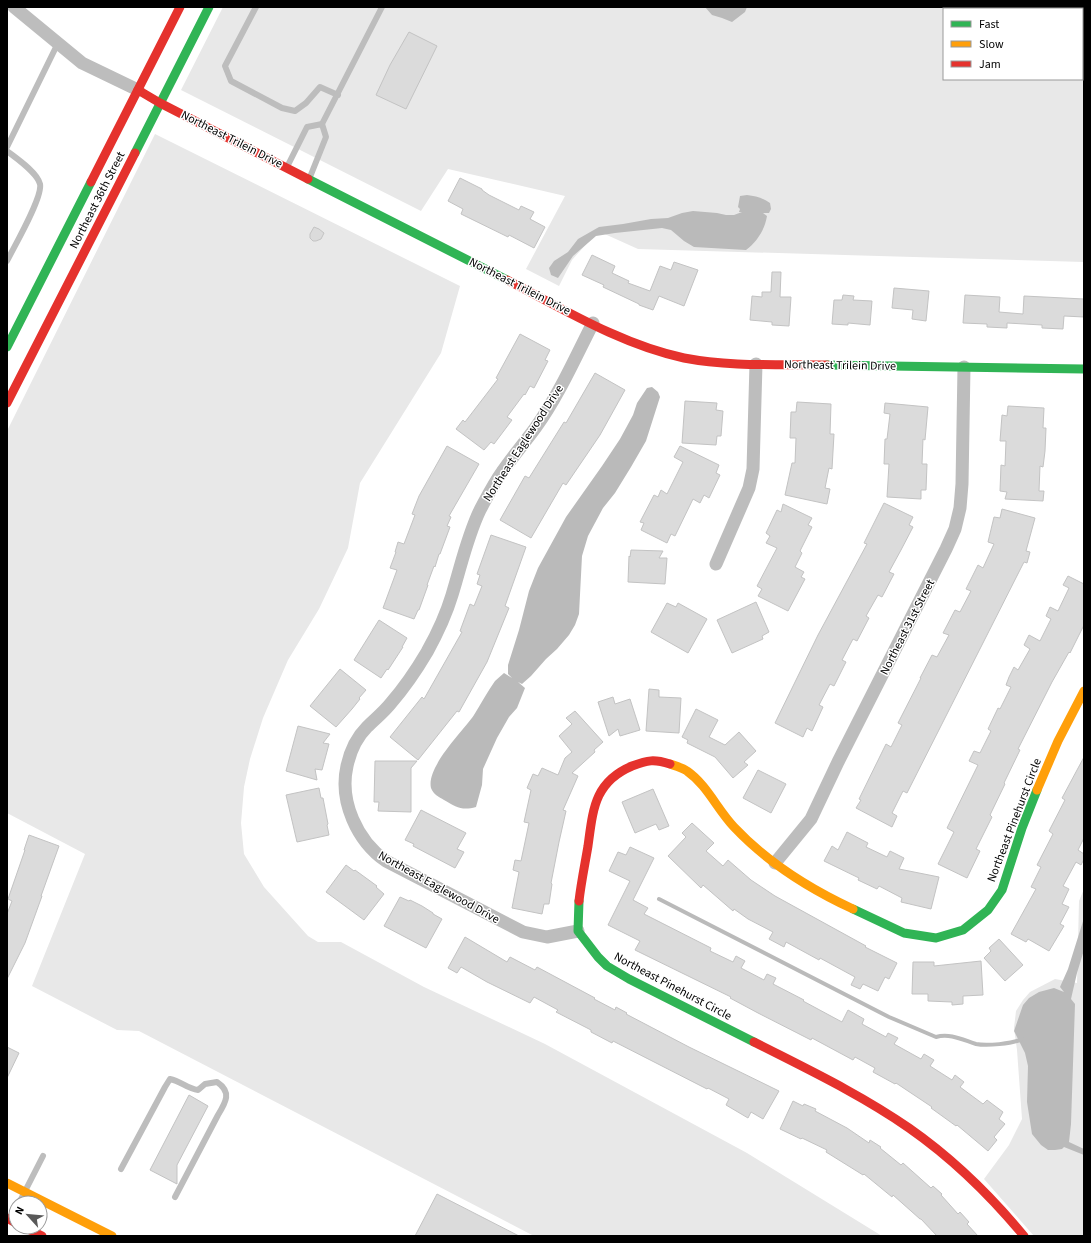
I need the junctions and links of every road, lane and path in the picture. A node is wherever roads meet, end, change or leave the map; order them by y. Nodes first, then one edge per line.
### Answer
1 (14, 7) edge
2 (180, 7) edge
3 (209, 7) edge
4 (256, 7) edge
5 (382, 7) edge
6 (58, 43) junction
7 (138, 90) junction
8 (338, 95) junction
9 (160, 103) junction
10 (322, 124) junction
11 (7, 147) edge
12 (7, 151) edge
13 (287, 167) junction
14 (309, 178) junction
15 (7, 261) edge
16 (593, 324) junction
17 (7, 347) edge
18 (756, 364) junction
19 (964, 367) junction
20 (1084, 369) edge
21 (7, 403) edge
22 (716, 564) dead end
23 (1084, 691) edge
24 (775, 863) junction
25 (578, 931) junction
26 (43, 1156) dead end
27 (121, 1169) dead end
28 (7, 1183) edge
29 (24, 1192) junction
30 (23, 1195) edge
31 (176, 1197) dead end
32 (112, 1236) edge
33 (1024, 1236) edge

1 - 6 street, Northeast Trilein Drive
2 - 7 street, Northeast 36th Street
3 - 9 street, Northeast 36th Street
4 - 8 lane
5 - 8 lane
6 - 7 street, Northeast Trilein Drive
6 - 11 lane
7 - 9 street, Northeast Trilein Drive
7 - 17 street, Northeast 36th Street
8 - 10 lane
9 - 13 street, Northeast Trilein Drive
9 - 21 street, Northeast 36th Street
10 - 13 lane
10 - 14 lane
12 - 15 lane
13 - 14 street, Northeast Trilein Drive
14 - 16 street, Northeast Trilein Drive
16 - 18 street, Northeast Trilein Drive
16 - 25 street, Northeast Eaglewood Drive
18 - 19 street, Northeast Trilein Drive
18 - 22 street
19 - 20 street, Northeast Trilein Drive
19 - 24 street, Northeast 31st Street
23 - 24 street, Northeast Pinehurst Circle
24 - 25 street, Northeast Pinehurst Circle
25 - 33 street, Northeast Pinehurst Circle
26 - 29 lane
27 - 31 lane
28 - 29 street
29 - 30 lane
29 - 32 street

